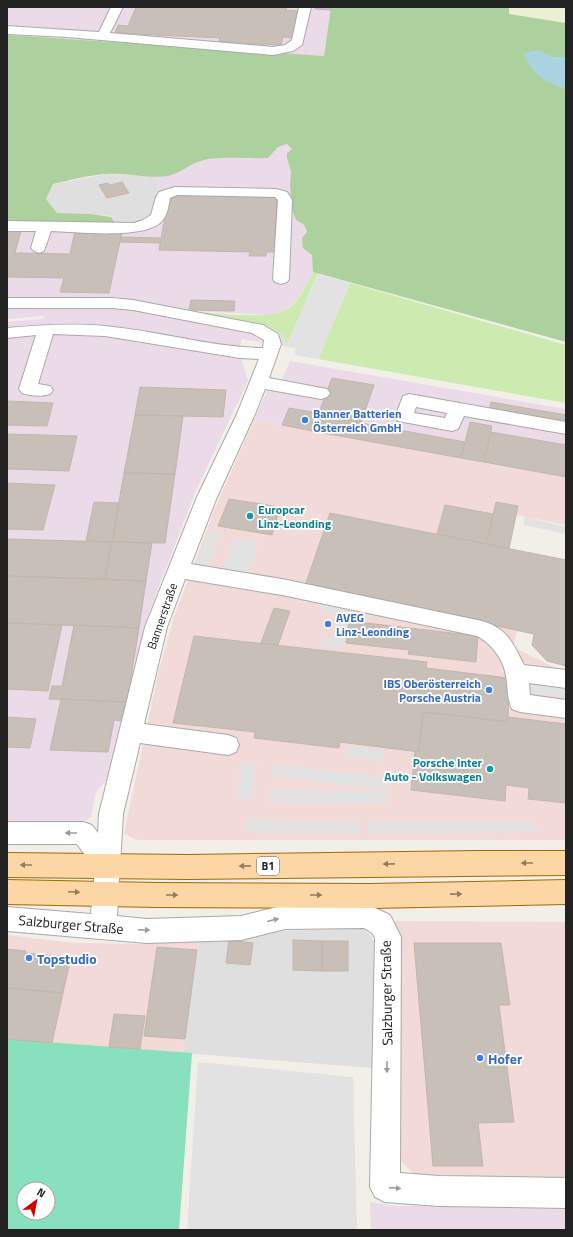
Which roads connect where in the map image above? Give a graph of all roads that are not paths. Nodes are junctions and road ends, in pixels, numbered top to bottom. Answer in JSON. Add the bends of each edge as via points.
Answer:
{"nodes":[{"id":1,"x":117,"y":7,"type":"edge"},
{"id":2,"x":306,"y":7,"type":"edge"},
{"id":3,"x":7,"y":30,"type":"edge"},
{"id":4,"x":103,"y":36,"type":"junction"},
{"id":5,"x":7,"y":226,"type":"edge"},
{"id":6,"x":44,"y":226,"type":"junction"},
{"id":7,"x":39,"y":248,"type":"dead end"},
{"id":8,"x":281,"y":279,"type":"dead end"},
{"id":9,"x":7,"y":304,"type":"edge"},
{"id":10,"x":46,"y":329,"type":"junction"},
{"id":11,"x":7,"y":333,"type":"edge"},
{"id":12,"x":270,"y":354,"type":"junction"},
{"id":13,"x":259,"y":382,"type":"junction"},
{"id":14,"x":44,"y":390,"type":"dead end"},
{"id":15,"x":321,"y":393,"type":"dead end"},
{"id":16,"x":457,"y":408,"type":"dead end"},
{"id":17,"x":566,"y":428,"type":"edge"},
{"id":18,"x":178,"y":570,"type":"junction"},
{"id":19,"x":517,"y":673,"type":"junction"},
{"id":20,"x":566,"y":679,"type":"edge"},
{"id":21,"x":566,"y":709,"type":"edge"},
{"id":22,"x":131,"y":732,"type":"junction"},
{"id":23,"x":228,"y":745,"type":"dead end"},
{"id":24,"x":7,"y":833,"type":"edge"},
{"id":25,"x":566,"y":863,"type":"edge"},
{"id":26,"x":7,"y":865,"type":"edge"},
{"id":27,"x":107,"y":866,"type":"junction"},
{"id":28,"x":7,"y":892,"type":"edge"},
{"id":29,"x":566,"y":892,"type":"edge"},
{"id":30,"x":105,"y":893,"type":"junction"},
{"id":31,"x":7,"y":919,"type":"edge"},
{"id":32,"x":103,"y":927,"type":"junction"},
{"id":33,"x":566,"y":1193,"type":"edge"}],
"edges":[{"from":1,"to":4,"type":"street"},
{"from":2,"to":4,"type":"street","via":[[298,42],[279,50]]},
{"from":3,"to":4,"type":"street"},
{"from":5,"to":6,"type":"street"},
{"from":6,"to":7,"type":"street"},
{"from":6,"to":8,"type":"street","via":[[134,228],[145,225],[159,215],[164,195],[174,191],[276,193],[282,195],[285,200]]},
{"from":9,"to":12,"type":"street","via":[[112,303],[138,300],[257,329],[272,338]]},
{"from":10,"to":11,"type":"street"},
{"from":10,"to":12,"type":"street","via":[[105,331],[240,353]]},
{"from":10,"to":14,"type":"street","via":[[28,390]]},
{"from":12,"to":13,"type":"street","name":"Bannerstraße"},
{"from":13,"to":15,"type":"street"},
{"from":13,"to":18,"type":"street","name":"Bannerstraße","via":[[207,497]]},
{"from":16,"to":17,"type":"street"},
{"from":18,"to":19,"type":"street","via":[[282,586],[482,629],[494,635],[503,645]]},
{"from":18,"to":22,"type":"street","name":"Bannerstraße","via":[[156,627]]},
{"from":19,"to":20,"type":"street"},
{"from":19,"to":21,"type":"street","via":[[520,703]]},
{"from":22,"to":23,"type":"street"},
{"from":22,"to":27,"type":"street","name":"Bannerstraße","via":[[111,814]]},
{"from":27,"to":24,"type":"street","one_way":true,"via":[[83,833]]},
{"from":25,"to":27,"type":"main road","number":"B1","one_way":true},
{"from":27,"to":26,"type":"main road","number":"B1","one_way":true},
{"from":27,"to":30,"type":"street","name":"Bannerstraße"},
{"from":28,"to":30,"type":"main road","one_way":true},
{"from":30,"to":29,"type":"main road","one_way":true,"via":[[370,896]]},
{"from":30,"to":32,"type":"street","name":"Bannerstraße"},
{"from":31,"to":32,"type":"street","name":"Salzburger Straße"},
{"from":32,"to":33,"type":"street","name":"Salzburger Straße","one_way":true,"via":[[147,931],[234,928],[285,917],[367,916],[381,924],[388,937],[385,1187],[439,1192]]}]}
